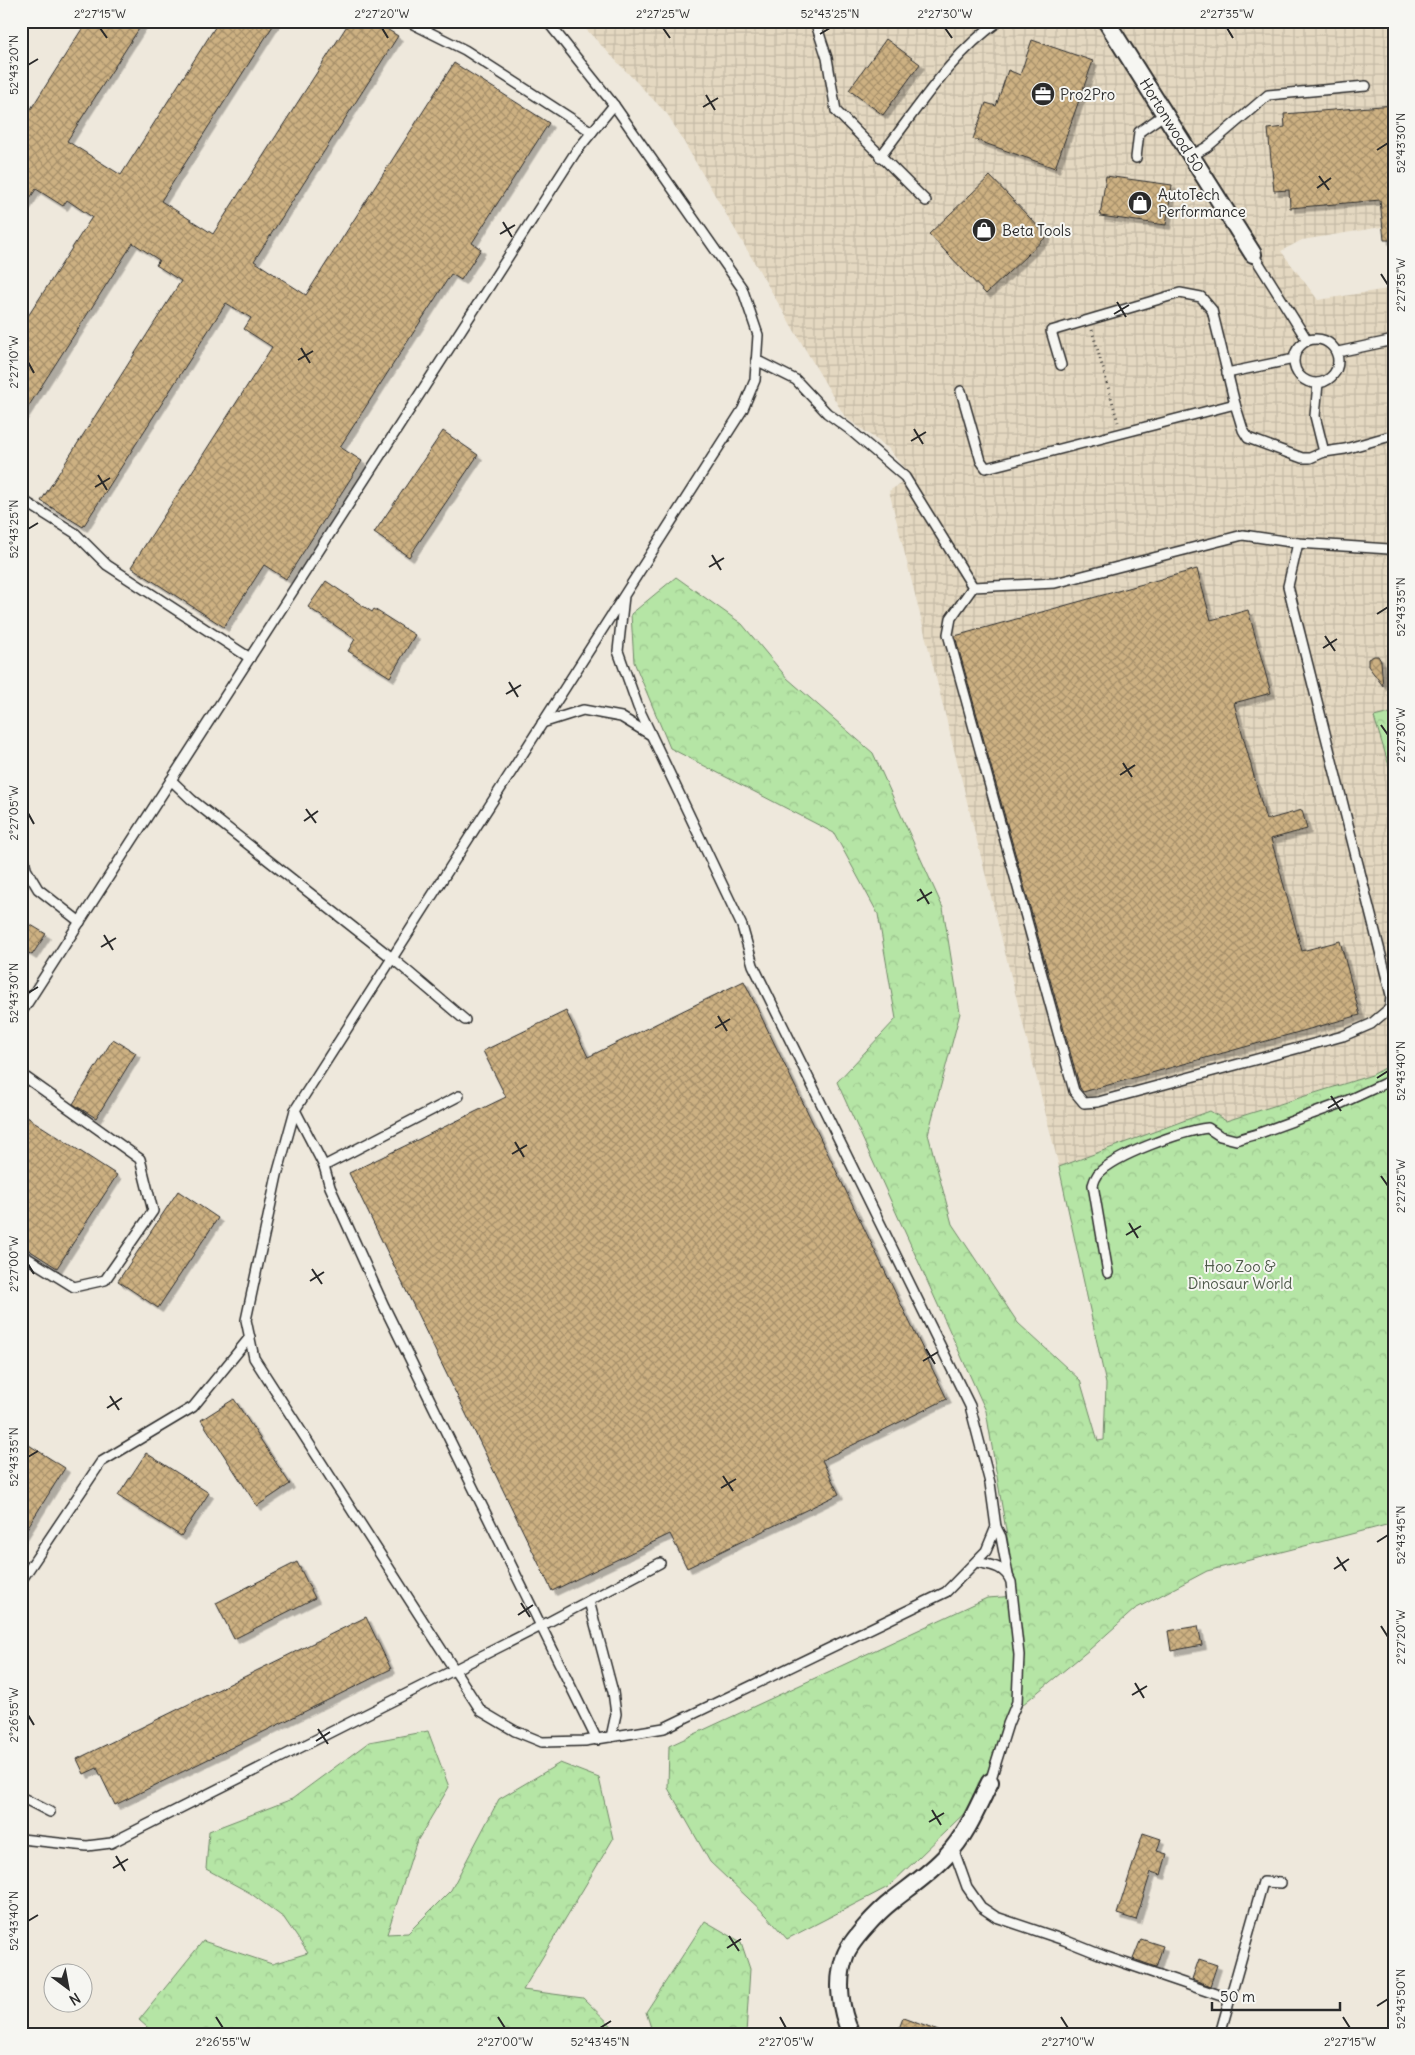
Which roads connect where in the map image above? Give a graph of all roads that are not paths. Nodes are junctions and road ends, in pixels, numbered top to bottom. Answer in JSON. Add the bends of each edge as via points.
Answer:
{"nodes":[{"id":1,"x":407,"y":21,"type":"edge"},
{"id":2,"x":547,"y":21,"type":"edge"},
{"id":3,"x":815,"y":21,"type":"edge"},
{"id":4,"x":998,"y":21,"type":"edge"},
{"id":5,"x":1106,"y":21,"type":"edge"},
{"id":6,"x":1366,"y":86,"type":"dead end"},
{"id":7,"x":614,"y":104,"type":"junction"},
{"id":8,"x":1165,"y":114,"type":"junction"},
{"id":9,"x":592,"y":132,"type":"junction"},
{"id":10,"x":1191,"y":156,"type":"junction"},
{"id":11,"x":880,"y":157,"type":"junction"},
{"id":12,"x":1136,"y":158,"type":"dead end"},
{"id":13,"x":926,"y":201,"type":"dead end"},
{"id":14,"x":1253,"y":254,"type":"joint"},
{"id":15,"x":1307,"y":340,"type":"junction"},
{"id":16,"x":1394,"y":340,"type":"edge"},
{"id":17,"x":1338,"y":352,"type":"junction"},
{"id":18,"x":1294,"y":359,"type":"junction"},
{"id":19,"x":756,"y":360,"type":"junction"},
{"id":20,"x":1061,"y":365,"type":"dead end"},
{"id":21,"x":1227,"y":373,"type":"junction"},
{"id":22,"x":1318,"y":383,"type":"junction"},
{"id":23,"x":961,"y":391,"type":"dead end"},
{"id":24,"x":1235,"y":404,"type":"junction"},
{"id":25,"x":1394,"y":435,"type":"edge"},
{"id":26,"x":1324,"y":452,"type":"junction"},
{"id":27,"x":21,"y":499,"type":"edge"},
{"id":28,"x":1298,"y":543,"type":"junction"},
{"id":29,"x":1394,"y":553,"type":"edge"},
{"id":30,"x":973,"y":587,"type":"junction"},
{"id":31,"x":624,"y":596,"type":"junction"},
{"id":32,"x":250,"y":658,"type":"junction"},
{"id":33,"x":542,"y":724,"type":"junction"},
{"id":34,"x":651,"y":735,"type":"junction"},
{"id":35,"x":171,"y":780,"type":"junction"},
{"id":36,"x":21,"y":839,"type":"edge"},
{"id":37,"x":80,"y":922,"type":"junction"},
{"id":38,"x":392,"y":958,"type":"junction"},
{"id":39,"x":21,"y":1013,"type":"edge"},
{"id":40,"x":465,"y":1020,"type":"dead end"},
{"id":41,"x":21,"y":1074,"type":"edge"},
{"id":42,"x":1394,"y":1080,"type":"edge"},
{"id":43,"x":459,"y":1096,"type":"dead end"},
{"id":44,"x":295,"y":1110,"type":"junction"},
{"id":45,"x":324,"y":1166,"type":"junction"},
{"id":46,"x":21,"y":1254,"type":"edge"},
{"id":47,"x":1108,"y":1273,"type":"dead end"},
{"id":48,"x":250,"y":1337,"type":"junction"},
{"id":49,"x":996,"y":1527,"type":"junction"},
{"id":50,"x":976,"y":1562,"type":"junction"},
{"id":51,"x":660,"y":1564,"type":"dead end"},
{"id":52,"x":1008,"y":1575,"type":"junction"},
{"id":53,"x":21,"y":1580,"type":"edge"},
{"id":54,"x":589,"y":1600,"type":"junction"},
{"id":55,"x":541,"y":1626,"type":"junction"},
{"id":56,"x":454,"y":1669,"type":"junction"},
{"id":57,"x":611,"y":1737,"type":"junction"},
{"id":58,"x":597,"y":1740,"type":"junction"},
{"id":59,"x":990,"y":1782,"type":"joint"},
{"id":60,"x":21,"y":1797,"type":"edge"},
{"id":61,"x":50,"y":1812,"type":"dead end"},
{"id":62,"x":21,"y":1839,"type":"edge"},
{"id":63,"x":953,"y":1848,"type":"junction"},
{"id":64,"x":1281,"y":1883,"type":"dead end"},
{"id":65,"x":1230,"y":1998,"type":"junction"},
{"id":66,"x":851,"y":2034,"type":"edge"},
{"id":67,"x":1220,"y":2034,"type":"edge"}],
"edges":[{"from":1,"to":9,"type":"lane","via":[[465,50]]},
{"from":2,"to":7,"type":"lane"},
{"from":3,"to":11,"type":"lane","via":[[827,58],[836,111]]},
{"from":4,"to":11,"type":"lane","via":[[946,69]]},
{"from":5,"to":8,"type":"street","name":"Hortonwood 50"},
{"from":6,"to":10,"type":"lane","via":[[1268,95]]},
{"from":7,"to":9,"type":"lane"},
{"from":7,"to":19,"type":"lane","via":[[742,288],[758,335]]},
{"from":8,"to":10,"type":"street","name":"Hortonwood 50"},
{"from":8,"to":12,"type":"lane","via":[[1139,132]]},
{"from":9,"to":32,"type":"lane","via":[[575,153]]},
{"from":10,"to":14,"type":"street","name":"Hortonwood 50"},
{"from":11,"to":13,"type":"lane"},
{"from":14,"to":15,"type":"lane"},
{"from":15,"to":17,"type":"lane","via":[[1322,338]]},
{"from":15,"to":18,"type":"lane","via":[[1298,348]]},
{"from":16,"to":17,"type":"lane"},
{"from":17,"to":22,"type":"lane","via":[[1335,373]]},
{"from":18,"to":21,"type":"lane"},
{"from":18,"to":22,"type":"lane","via":[[1298,374],[1303,379]]},
{"from":19,"to":30,"type":"lane","via":[[796,380],[827,413],[905,477]]},
{"from":19,"to":31,"type":"lane","via":[[755,380],[743,409]]},
{"from":20,"to":21,"type":"lane","via":[[1050,331],[1180,293],[1200,297],[1212,310]]},
{"from":21,"to":24,"type":"lane"},
{"from":22,"to":26,"type":"lane","via":[[1314,416]]},
{"from":23,"to":24,"type":"lane","via":[[981,461],[986,468]]},
{"from":24,"to":26,"type":"lane","via":[[1242,430],[1248,438],[1302,458]]},
{"from":25,"to":26,"type":"lane"},
{"from":27,"to":32,"type":"lane","via":[[75,533],[107,565]]},
{"from":28,"to":29,"type":"lane","via":[[1389,549]]},
{"from":28,"to":30,"type":"lane","via":[[1243,535],[1055,583]]},
{"from":28,"to":30,"type":"lane","via":[[1288,586],[1391,995],[1390,1008],[1371,1024],[1343,1036],[1098,1102],[1084,1103],[1074,1090],[948,634],[951,618]]},
{"from":31,"to":33,"type":"lane"},
{"from":31,"to":34,"type":"lane","via":[[618,651]]},
{"from":32,"to":35,"type":"lane"},
{"from":33,"to":34,"type":"lane","via":[[583,710],[621,716]]},
{"from":33,"to":38,"type":"lane"},
{"from":34,"to":49,"type":"lane","via":[[742,926],[753,965],[970,1406],[990,1483]]},
{"from":35,"to":37,"type":"lane"},
{"from":35,"to":38,"type":"lane"},
{"from":36,"to":37,"type":"lane","via":[[26,869],[38,889]]},
{"from":37,"to":39,"type":"lane"},
{"from":38,"to":40,"type":"lane"},
{"from":38,"to":44,"type":"lane"},
{"from":41,"to":46,"type":"lane","via":[[140,1159],[153,1211],[105,1280],[74,1287]]},
{"from":42,"to":47,"type":"lane","via":[[1257,1134],[1236,1140],[1220,1136],[1208,1128],[1193,1130],[1115,1161],[1098,1175],[1093,1185]]},
{"from":43,"to":45,"type":"lane"},
{"from":44,"to":45,"type":"lane"},
{"from":44,"to":48,"type":"lane","via":[[255,1273],[246,1320]]},
{"from":45,"to":55,"type":"lane","via":[[330,1187],[380,1298]]},
{"from":48,"to":53,"type":"lane","via":[[193,1407],[101,1462]]},
{"from":48,"to":56,"type":"lane","via":[[254,1358]]},
{"from":49,"to":50,"type":"lane","via":[[986,1551]]},
{"from":49,"to":52,"type":"lane"},
{"from":50,"to":52,"type":"lane","via":[[999,1567]]},
{"from":50,"to":57,"type":"lane","via":[[946,1592],[673,1724]]},
{"from":51,"to":54,"type":"lane"},
{"from":52,"to":59,"type":"lane","via":[[1019,1656],[1017,1702]]},
{"from":54,"to":55,"type":"lane"},
{"from":54,"to":57,"type":"lane","via":[[613,1692],[616,1714]]},
{"from":55,"to":56,"type":"lane"},
{"from":55,"to":58,"type":"lane"},
{"from":56,"to":58,"type":"lane","via":[[481,1710],[515,1731],[542,1742]]},
{"from":56,"to":62,"type":"lane","via":[[111,1843],[87,1846]]},
{"from":57,"to":58,"type":"lane"},
{"from":59,"to":63,"type":"street"},
{"from":60,"to":61,"type":"lane"},
{"from":63,"to":65,"type":"lane","via":[[967,1887],[981,1907],[996,1917]]},
{"from":63,"to":66,"type":"street","via":[[890,1902],[845,1954],[840,1992],[844,2019]]},
{"from":64,"to":65,"type":"lane","via":[[1263,1882]]},
{"from":65,"to":67,"type":"lane"}]}
